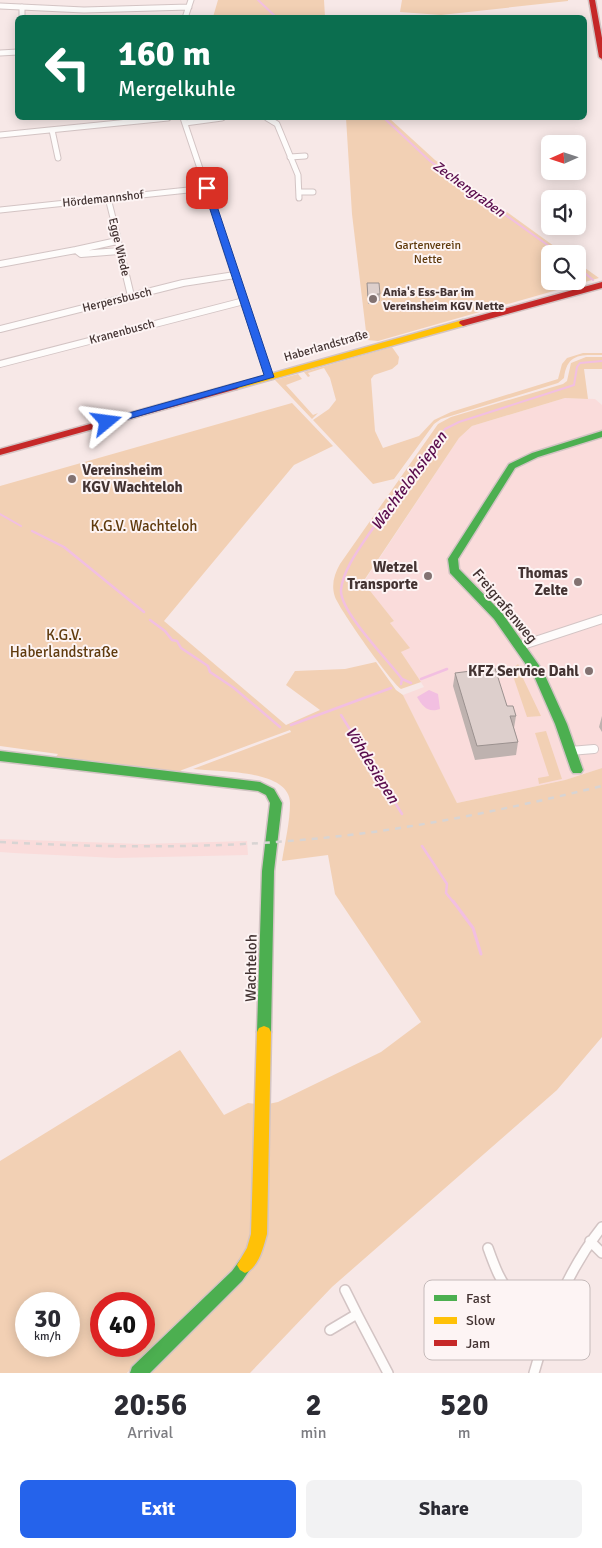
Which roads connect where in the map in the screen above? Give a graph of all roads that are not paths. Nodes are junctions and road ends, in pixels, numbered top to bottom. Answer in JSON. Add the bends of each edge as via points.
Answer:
{"nodes":[{"id":1,"x":191,"y":0,"type":"edge"},
{"id":2,"x":592,"y":0,"type":"edge"},
{"id":3,"x":0,"y":6,"type":"edge"},
{"id":4,"x":22,"y":7,"type":"junction"},
{"id":5,"x":189,"y":7,"type":"junction"},
{"id":6,"x":147,"y":10,"type":"junction"},
{"id":7,"x":22,"y":15,"type":"edge"},
{"id":8,"x":146,"y":15,"type":"edge"},
{"id":9,"x":186,"y":15,"type":"edge"},
{"id":10,"x":15,"y":52,"type":"edge"},
{"id":11,"x":0,"y":53,"type":"edge"},
{"id":12,"x":602,"y":57,"type":"edge"},
{"id":13,"x":90,"y":120,"type":"edge"},
{"id":14,"x":146,"y":120,"type":"edge"},
{"id":15,"x":184,"y":120,"type":"edge"},
{"id":16,"x":271,"y":120,"type":"edge"},
{"id":17,"x":91,"y":125,"type":"junction"},
{"id":18,"x":52,"y":130,"type":"junction"},
{"id":19,"x":0,"y":135,"type":"edge"},
{"id":20,"x":304,"y":156,"type":"dead end"},
{"id":21,"x":290,"y":157,"type":"junction"},
{"id":22,"x":58,"y":158,"type":"dead end"},
{"id":23,"x":207,"y":188,"type":"junction"},
{"id":24,"x":313,"y":192,"type":"dead end"},
{"id":25,"x":108,"y":198,"type":"junction"},
{"id":26,"x":0,"y":210,"type":"edge"},
{"id":27,"x":117,"y":241,"type":"junction"},
{"id":28,"x":76,"y":250,"type":"junction"},
{"id":29,"x":119,"y":251,"type":"junction"},
{"id":30,"x":0,"y":264,"type":"edge"},
{"id":31,"x":235,"y":275,"type":"junction"},
{"id":32,"x":602,"y":285,"type":"edge"},
{"id":33,"x":131,"y":296,"type":"junction"},
{"id":34,"x":244,"y":301,"type":"junction"},
{"id":35,"x":0,"y":330,"type":"edge"},
{"id":36,"x":0,"y":364,"type":"edge"},
{"id":37,"x":269,"y":377,"type":"junction"},
{"id":38,"x":602,"y":434,"type":"edge"},
{"id":39,"x":0,"y":452,"type":"edge"},
{"id":40,"x":602,"y":619,"type":"edge"},
{"id":41,"x":520,"y":646,"type":"junction"},
{"id":42,"x":594,"y":749,"type":"dead end"},
{"id":43,"x":570,"y":752,"type":"junction"},
{"id":44,"x":0,"y":756,"type":"edge"},
{"id":45,"x":576,"y":770,"type":"dead end"},
{"id":46,"x":602,"y":1227,"type":"edge"},
{"id":47,"x":590,"y":1241,"type":"junction"},
{"id":48,"x":488,"y":1248,"type":"dead end"},
{"id":49,"x":602,"y":1253,"type":"edge"},
{"id":50,"x":500,"y":1280,"type":"edge"},
{"id":51,"x":566,"y":1280,"type":"edge"},
{"id":52,"x":345,"y":1290,"type":"dead end"},
{"id":53,"x":357,"y":1314,"type":"junction"},
{"id":54,"x":330,"y":1330,"type":"dead end"},
{"id":55,"x":538,"y":1360,"type":"edge"},
{"id":56,"x":138,"y":1373,"type":"edge"},
{"id":57,"x":388,"y":1373,"type":"edge"},
{"id":58,"x":534,"y":1373,"type":"edge"}],
"edges":[{"from":1,"to":5,"type":"street"},
{"from":2,"to":12,"type":"street"},
{"from":3,"to":4,"type":"street"},
{"from":4,"to":6,"type":"street"},
{"from":4,"to":7,"type":"street"},
{"from":5,"to":6,"type":"street"},
{"from":5,"to":9,"type":"street"},
{"from":6,"to":8,"type":"street"},
{"from":10,"to":11,"type":"street"},
{"from":13,"to":17,"type":"street"},
{"from":14,"to":17,"type":"street"},
{"from":15,"to":23,"type":"street"},
{"from":16,"to":21,"type":"street","via":[[277,124]]},
{"from":17,"to":18,"type":"street"},
{"from":18,"to":19,"type":"street"},
{"from":18,"to":22,"type":"street"},
{"from":20,"to":21,"type":"street"},
{"from":21,"to":24,"type":"street","via":[[298,175],[299,195]]},
{"from":23,"to":25,"type":"street","name":"Hördemannshof"},
{"from":23,"to":31,"type":"street"},
{"from":25,"to":26,"type":"street","name":"Hördemannshof"},
{"from":25,"to":27,"type":"street","name":"Egge Wiede"},
{"from":27,"to":28,"type":"street"},
{"from":27,"to":29,"type":"street","name":"Egge Wiede"},
{"from":28,"to":29,"type":"street","via":[[81,254]]},
{"from":28,"to":30,"type":"street"},
{"from":29,"to":33,"type":"street","name":"Egge Wiede"},
{"from":31,"to":33,"type":"street","name":"Herpersbusch","via":[[196,280]]},
{"from":31,"to":34,"type":"street"},
{"from":32,"to":37,"type":"street","name":"Haberlandstraße"},
{"from":33,"to":35,"type":"street","name":"Herpersbusch"},
{"from":34,"to":36,"type":"street","name":"Kranenbusch"},
{"from":34,"to":37,"type":"street"},
{"from":37,"to":39,"type":"street","name":"Haberlandstraße"},
{"from":38,"to":41,"type":"street","name":"Freigrafenweg","via":[[535,455],[512,466],[453,559],[454,570],[498,616]]},
{"from":40,"to":41,"type":"street"},
{"from":41,"to":43,"type":"street","name":"Freigrafenweg","via":[[550,698]]},
{"from":42,"to":43,"type":"street"},
{"from":43,"to":45,"type":"street","name":"Freigrafenweg"},
{"from":44,"to":56,"type":"street","name":"Wachteloh","via":[[260,787],[274,795],[276,803],[268,871],[259,1234],[249,1261],[238,1276]]},
{"from":46,"to":47,"type":"street"},
{"from":47,"to":49,"type":"street"},
{"from":47,"to":51,"type":"street"},
{"from":48,"to":50,"type":"street"},
{"from":52,"to":53,"type":"street"},
{"from":53,"to":54,"type":"street"},
{"from":53,"to":57,"type":"street"},
{"from":55,"to":58,"type":"street"}]}
